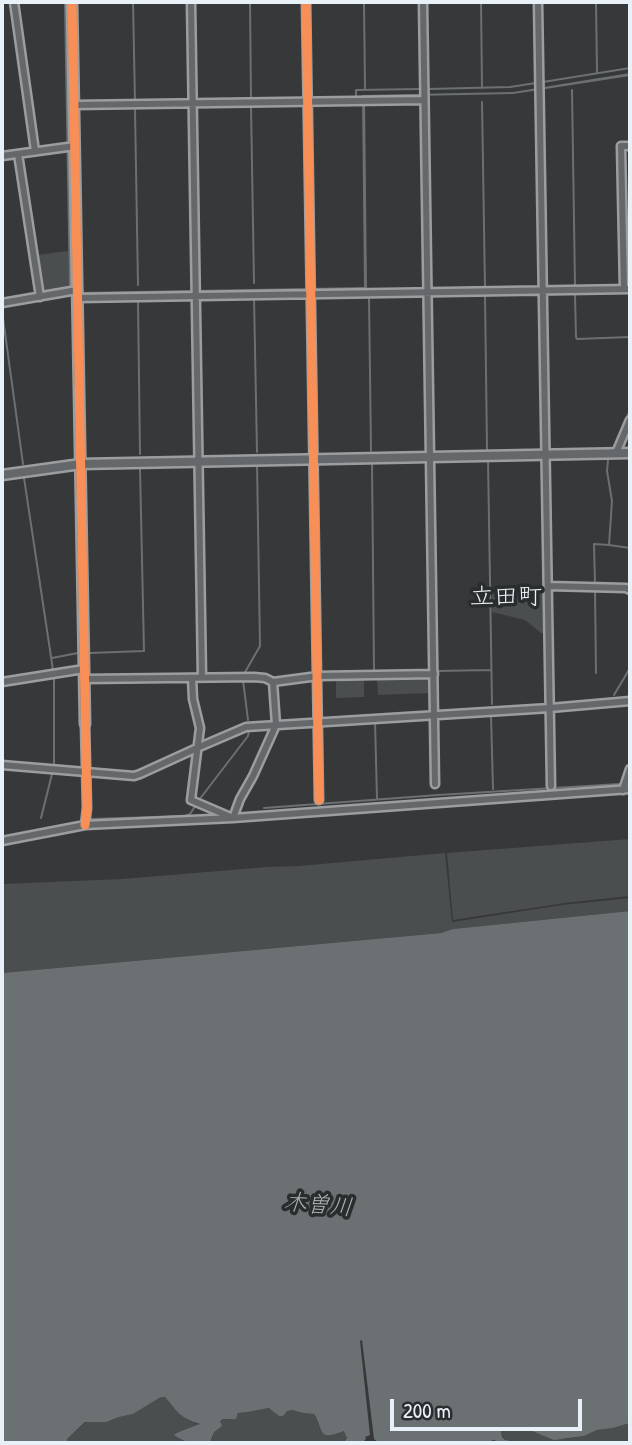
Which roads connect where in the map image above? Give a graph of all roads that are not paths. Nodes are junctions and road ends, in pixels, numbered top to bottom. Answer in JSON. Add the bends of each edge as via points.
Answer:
{"nodes":[{"id":1,"x":14,"y":2,"type":"edge"},
{"id":2,"x":72,"y":2,"type":"edge"},
{"id":3,"x":191,"y":2,"type":"edge"},
{"id":4,"x":306,"y":2,"type":"edge"},
{"id":5,"x":423,"y":2,"type":"edge"},
{"id":6,"x":538,"y":2,"type":"edge"},
{"id":7,"x":424,"y":97,"type":"junction"},
{"id":8,"x":308,"y":102,"type":"junction"},
{"id":9,"x":192,"y":104,"type":"junction"},
{"id":10,"x":75,"y":105,"type":"junction"},
{"id":11,"x":630,"y":146,"type":"edge"},
{"id":12,"x":70,"y":147,"type":"junction"},
{"id":13,"x":35,"y":150,"type":"junction"},
{"id":14,"x":18,"y":154,"type":"junction"},
{"id":15,"x":2,"y":156,"type":"edge"},
{"id":16,"x":627,"y":289,"type":"edge"},
{"id":17,"x":311,"y":291,"type":"junction"},
{"id":18,"x":542,"y":291,"type":"junction"},
{"id":19,"x":428,"y":292,"type":"junction"},
{"id":20,"x":196,"y":293,"type":"junction"},
{"id":21,"x":78,"y":294,"type":"junction"},
{"id":22,"x":40,"y":297,"type":"junction"},
{"id":23,"x":2,"y":303,"type":"edge"},
{"id":24,"x":630,"y":420,"type":"edge"},
{"id":25,"x":616,"y":453,"type":"junction"},
{"id":26,"x":630,"y":453,"type":"edge"},
{"id":27,"x":546,"y":454,"type":"junction"},
{"id":28,"x":430,"y":457,"type":"junction"},
{"id":29,"x":313,"y":458,"type":"junction"},
{"id":30,"x":198,"y":461,"type":"junction"},
{"id":31,"x":81,"y":464,"type":"junction"},
{"id":32,"x":2,"y":475,"type":"edge"},
{"id":33,"x":548,"y":586,"type":"junction"},
{"id":34,"x":630,"y":590,"type":"edge"},
{"id":35,"x":84,"y":669,"type":"junction"},
{"id":36,"x":434,"y":674,"type":"junction"},
{"id":37,"x":318,"y":676,"type":"junction"},
{"id":38,"x":202,"y":677,"type":"junction"},
{"id":39,"x":192,"y":678,"type":"junction"},
{"id":40,"x":84,"y":679,"type":"junction"},
{"id":41,"x":2,"y":682,"type":"edge"},
{"id":42,"x":273,"y":682,"type":"junction"},
{"id":43,"x":630,"y":701,"type":"edge"},
{"id":44,"x":550,"y":708,"type":"junction"},
{"id":45,"x":434,"y":715,"type":"junction"},
{"id":46,"x":318,"y":722,"type":"junction"},
{"id":47,"x":85,"y":724,"type":"joint"},
{"id":48,"x":276,"y":725,"type":"junction"},
{"id":49,"x":197,"y":748,"type":"junction"},
{"id":50,"x":2,"y":765,"type":"edge"},
{"id":51,"x":630,"y":769,"type":"edge"},
{"id":52,"x":86,"y":773,"type":"junction"},
{"id":53,"x":435,"y":784,"type":"dead end"},
{"id":54,"x":551,"y":786,"type":"dead end"},
{"id":55,"x":627,"y":789,"type":"edge"},
{"id":56,"x":319,"y":800,"type":"dead end"},
{"id":57,"x":233,"y":818,"type":"junction"},
{"id":58,"x":85,"y":825,"type":"junction"},
{"id":59,"x":2,"y":841,"type":"edge"}],
"edges":[{"from":1,"to":13,"type":"street"},
{"from":2,"to":10,"type":"street"},
{"from":3,"to":9,"type":"street"},
{"from":4,"to":8,"type":"street"},
{"from":5,"to":7,"type":"street"},
{"from":6,"to":18,"type":"street"},
{"from":7,"to":8,"type":"street"},
{"from":7,"to":19,"type":"street"},
{"from":8,"to":9,"type":"street"},
{"from":8,"to":17,"type":"street"},
{"from":9,"to":10,"type":"street"},
{"from":9,"to":20,"type":"street"},
{"from":10,"to":12,"type":"street"},
{"from":11,"to":16,"type":"street","via":[[621,146]]},
{"from":12,"to":13,"type":"street"},
{"from":12,"to":21,"type":"street"},
{"from":13,"to":14,"type":"street"},
{"from":14,"to":15,"type":"street"},
{"from":14,"to":22,"type":"street"},
{"from":16,"to":18,"type":"street"},
{"from":17,"to":19,"type":"street"},
{"from":17,"to":20,"type":"street"},
{"from":17,"to":29,"type":"street"},
{"from":18,"to":19,"type":"street"},
{"from":18,"to":27,"type":"street"},
{"from":19,"to":28,"type":"street"},
{"from":20,"to":21,"type":"street"},
{"from":20,"to":30,"type":"street"},
{"from":21,"to":22,"type":"street"},
{"from":21,"to":31,"type":"street"},
{"from":22,"to":23,"type":"street"},
{"from":24,"to":25,"type":"street"},
{"from":25,"to":26,"type":"street"},
{"from":25,"to":27,"type":"street"},
{"from":27,"to":28,"type":"street"},
{"from":27,"to":33,"type":"street"},
{"from":28,"to":29,"type":"street"},
{"from":28,"to":36,"type":"street"},
{"from":29,"to":30,"type":"street"},
{"from":29,"to":37,"type":"street"},
{"from":30,"to":31,"type":"street"},
{"from":30,"to":38,"type":"street"},
{"from":31,"to":32,"type":"street"},
{"from":31,"to":35,"type":"street"},
{"from":33,"to":34,"type":"street"},
{"from":33,"to":44,"type":"street"},
{"from":35,"to":40,"type":"street"},
{"from":35,"to":41,"type":"street"},
{"from":36,"to":37,"type":"street"},
{"from":36,"to":45,"type":"street"},
{"from":37,"to":42,"type":"street"},
{"from":37,"to":46,"type":"street"},
{"from":38,"to":39,"type":"street"},
{"from":38,"to":42,"type":"street","via":[[254,677]]},
{"from":39,"to":40,"type":"street"},
{"from":39,"to":49,"type":"street","via":[[200,728]]},
{"from":40,"to":47,"type":"street"},
{"from":42,"to":48,"type":"street"},
{"from":43,"to":44,"type":"street"},
{"from":44,"to":45,"type":"street"},
{"from":44,"to":54,"type":"street"},
{"from":45,"to":46,"type":"street"},
{"from":45,"to":53,"type":"street"},
{"from":46,"to":48,"type":"street"},
{"from":46,"to":56,"type":"street"},
{"from":47,"to":52,"type":"street"},
{"from":48,"to":49,"type":"street","via":[[246,727]]},
{"from":48,"to":57,"type":"street"},
{"from":49,"to":52,"type":"street","via":[[141,774]]},
{"from":49,"to":57,"type":"street","via":[[191,800]]},
{"from":50,"to":52,"type":"street"},
{"from":51,"to":55,"type":"street"},
{"from":52,"to":58,"type":"street"},
{"from":55,"to":57,"type":"street"},
{"from":57,"to":58,"type":"street"},
{"from":58,"to":59,"type":"street"}]}
